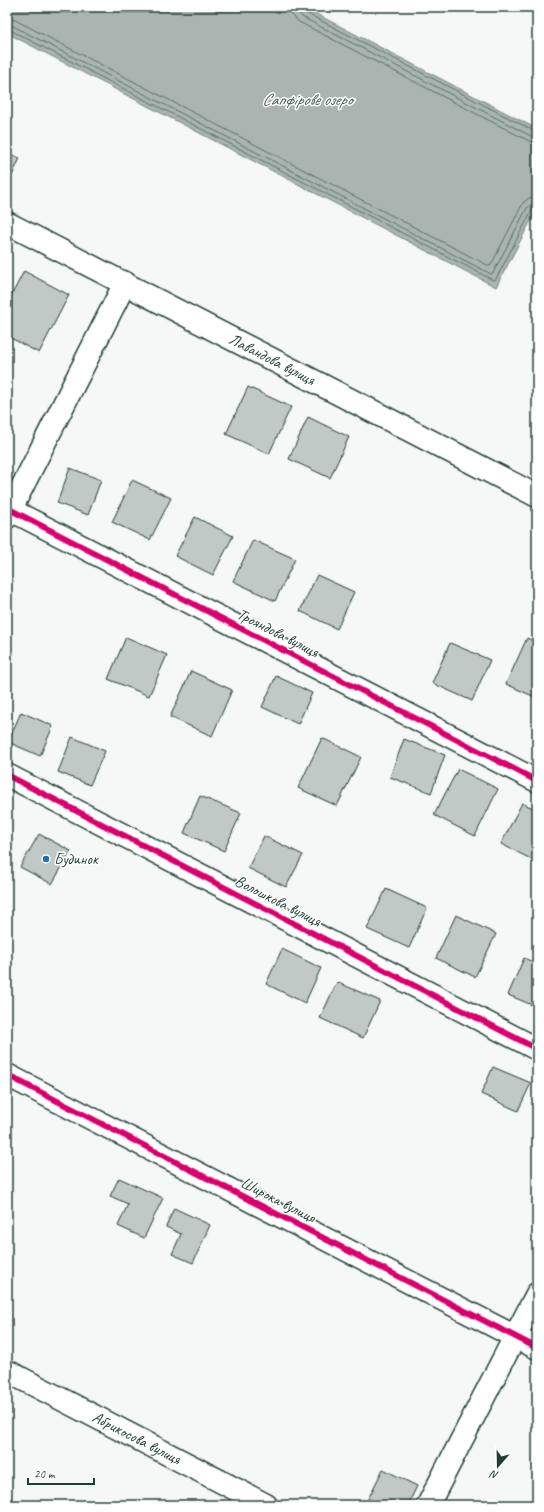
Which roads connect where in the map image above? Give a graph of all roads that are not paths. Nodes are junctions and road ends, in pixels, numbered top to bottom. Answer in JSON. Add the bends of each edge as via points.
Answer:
{"nodes":[{"id":1,"x":7,"y":223,"type":"edge"},
{"id":2,"x":125,"y":283,"type":"junction"},
{"id":3,"x":537,"y":496,"type":"edge"},
{"id":4,"x":8,"y":511,"type":"edge"},
{"id":5,"x":7,"y":775,"type":"edge"},
{"id":6,"x":537,"y":781,"type":"edge"},
{"id":7,"x":537,"y":1050,"type":"edge"},
{"id":8,"x":7,"y":1075,"type":"edge"},
{"id":9,"x":537,"y":1294,"type":"edge"},
{"id":10,"x":514,"y":1337,"type":"junction"},
{"id":11,"x":537,"y":1348,"type":"edge"},
{"id":12,"x":7,"y":1371,"type":"edge"},
{"id":13,"x":266,"y":1505,"type":"edge"},
{"id":14,"x":428,"y":1505,"type":"edge"}],
"edges":[{"from":1,"to":2,"type":"street","name":"Лавандова вулиця"},
{"from":2,"to":3,"type":"street","name":"Лавандова вулиця"},
{"from":2,"to":4,"type":"street"},
{"from":4,"to":6,"type":"street","name":"Трояндова вулиця"},
{"from":5,"to":7,"type":"street","name":"Волошкова вулиця"},
{"from":8,"to":10,"type":"street","name":"Широка вулиця"},
{"from":9,"to":10,"type":"street"},
{"from":10,"to":11,"type":"street","name":"Широка вулиця"},
{"from":10,"to":14,"type":"street"},
{"from":12,"to":13,"type":"street","name":"Абрикосова вулиця"}]}
